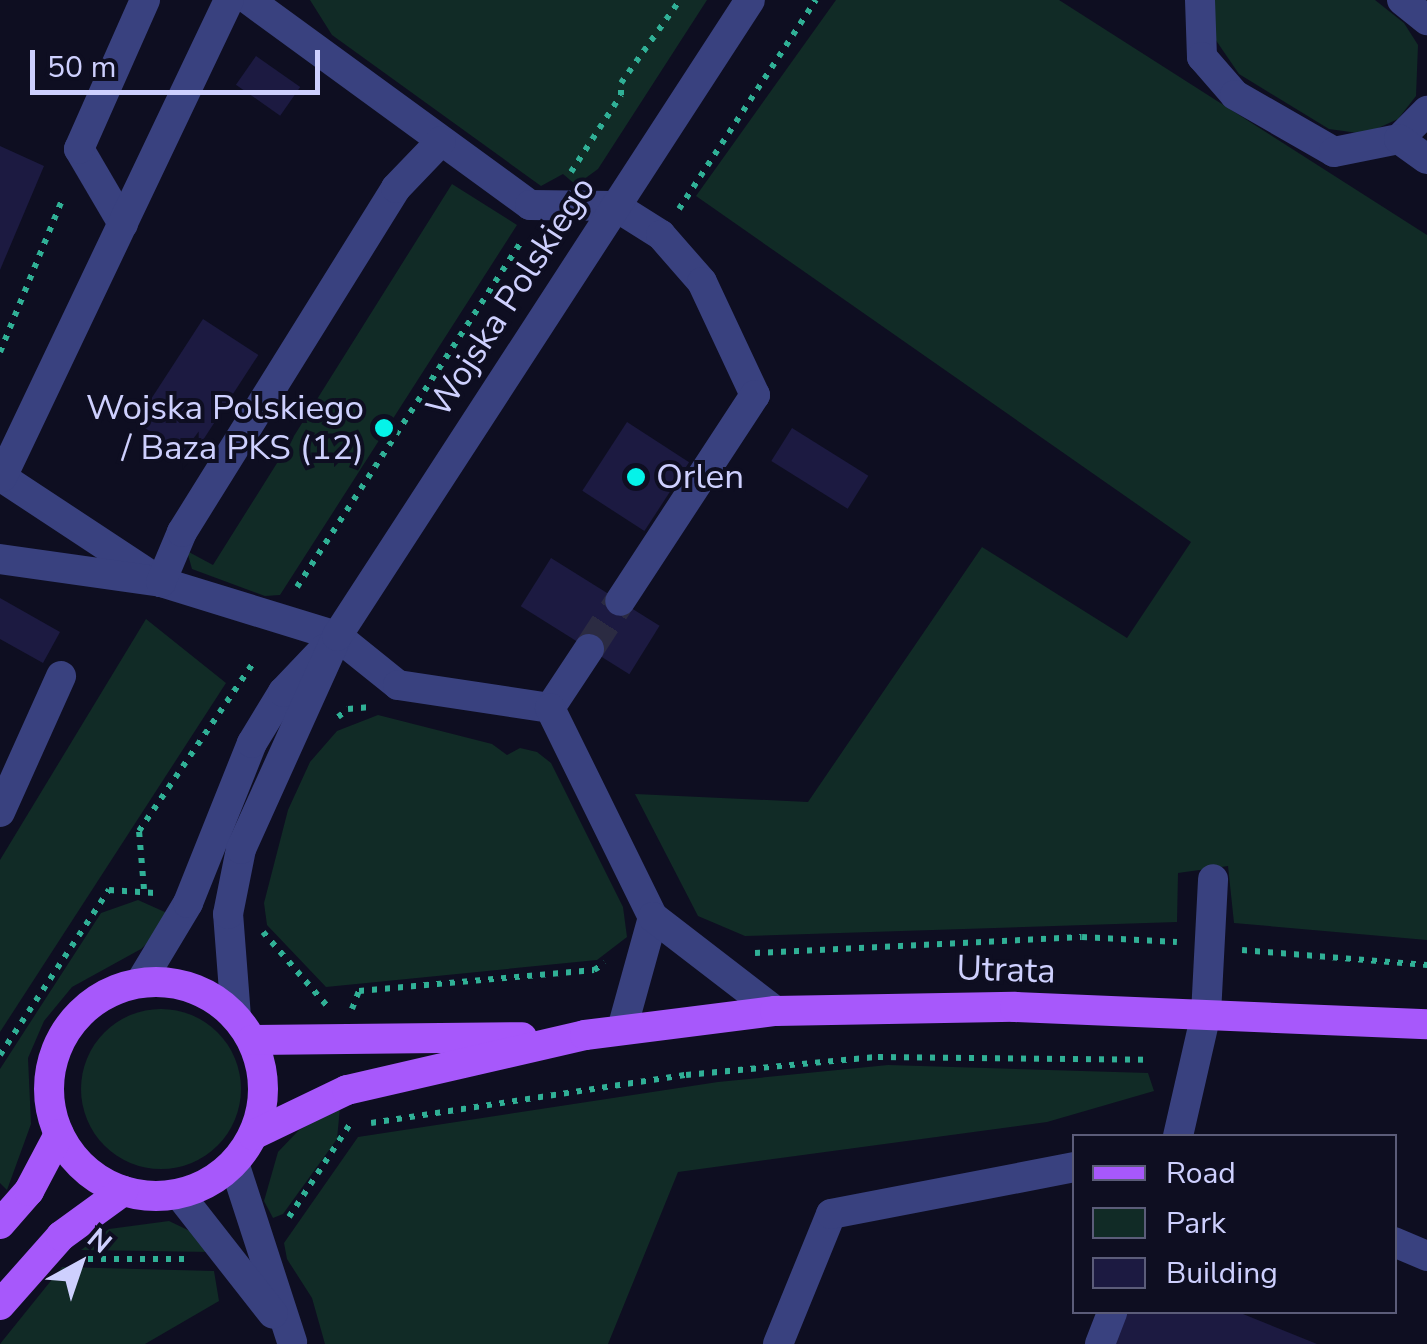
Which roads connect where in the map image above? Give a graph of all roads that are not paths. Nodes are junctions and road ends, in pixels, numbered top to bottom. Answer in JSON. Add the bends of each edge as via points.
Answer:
{"nodes":[{"id":1,"x":146,"y":0,"type":"edge"},
{"id":2,"x":229,"y":0,"type":"edge"},
{"id":3,"x":250,"y":0,"type":"edge"},
{"id":4,"x":750,"y":0,"type":"edge"},
{"id":5,"x":1200,"y":0,"type":"edge"},
{"id":6,"x":1402,"y":0,"type":"edge"},
{"id":7,"x":1427,"y":20,"type":"edge"},
{"id":8,"x":1427,"y":112,"type":"edge"},
{"id":9,"x":1399,"y":138,"type":"junction"},
{"id":10,"x":441,"y":140,"type":"junction"},
{"id":11,"x":1427,"y":159,"type":"edge"},
{"id":12,"x":614,"y":206,"type":"junction"},
{"id":13,"x":123,"y":224,"type":"junction"},
{"id":14,"x":1,"y":477,"type":"edge"},
{"id":15,"x":0,"y":559,"type":"edge"},
{"id":16,"x":160,"y":582,"type":"junction"},
{"id":17,"x":620,"y":601,"type":"tunnel mouth"},
{"id":18,"x":337,"y":636,"type":"junction"},
{"id":19,"x":588,"y":649,"type":"tunnel mouth"},
{"id":20,"x":61,"y":676,"type":"dead end"},
{"id":21,"x":550,"y":708,"type":"junction"},
{"id":22,"x":0,"y":812,"type":"edge"},
{"id":23,"x":1212,"y":879,"type":"dead end"},
{"id":24,"x":649,"y":929,"type":"junction"},
{"id":25,"x":140,"y":983,"type":"junction"},
{"id":26,"x":775,"y":1012,"type":"junction"},
{"id":27,"x":1206,"y":1014,"type":"junction"},
{"id":28,"x":1427,"y":1024,"type":"edge"},
{"id":29,"x":244,"y":1029,"type":"junction"},
{"id":30,"x":622,"y":1029,"type":"junction"},
{"id":31,"x":585,"y":1034,"type":"junction"},
{"id":32,"x":59,"y":1134,"type":"junction"},
{"id":33,"x":253,"y":1134,"type":"junction"},
{"id":34,"x":1178,"y":1134,"type":"edge"},
{"id":35,"x":234,"y":1163,"type":"junction"},
{"id":36,"x":1072,"y":1167,"type":"edge"},
{"id":37,"x":124,"y":1191,"type":"junction"},
{"id":38,"x":179,"y":1194,"type":"junction"},
{"id":39,"x":0,"y":1224,"type":"edge"},
{"id":40,"x":1397,"y":1243,"type":"edge"},
{"id":41,"x":247,"y":1249,"type":"junction"},
{"id":42,"x":1427,"y":1256,"type":"edge"},
{"id":43,"x":0,"y":1305,"type":"edge"},
{"id":44,"x":1111,"y":1314,"type":"edge"},
{"id":45,"x":290,"y":1343,"type":"edge"},
{"id":46,"x":778,"y":1344,"type":"edge"},
{"id":47,"x":1100,"y":1344,"type":"edge"}],
"edges":[{"from":1,"to":13,"type":"street","via":[[79,149]]},
{"from":2,"to":13,"type":"street"},
{"from":3,"to":10,"type":"street"},
{"from":4,"to":12,"type":"street","name":"Wojska Polskiego"},
{"from":5,"to":9,"type":"street","via":[[1202,57],[1234,95],[1334,152]]},
{"from":6,"to":7,"type":"street"},
{"from":8,"to":9,"type":"street"},
{"from":9,"to":11,"type":"street"},
{"from":10,"to":12,"type":"street","via":[[530,205]]},
{"from":10,"to":16,"type":"street","via":[[396,188],[182,532]]},
{"from":12,"to":17,"type":"street","via":[[662,235],[702,282],[754,395]]},
{"from":12,"to":18,"type":"street","name":"Wojska Polskiego"},
{"from":13,"to":14,"type":"street"},
{"from":14,"to":16,"type":"street"},
{"from":15,"to":16,"type":"street"},
{"from":16,"to":18,"type":"street"},
{"from":18,"to":21,"type":"street","via":[[398,685]]},
{"from":18,"to":25,"type":"street","name":"Wojska Polskiego","via":[[283,692],[252,743],[188,903]]},
{"from":18,"to":29,"type":"street","name":"Wojska Polskiego","via":[[241,849],[228,914]]},
{"from":19,"to":21,"type":"street"},
{"from":20,"to":22,"type":"street"},
{"from":21,"to":24,"type":"street"},
{"from":23,"to":27,"type":"street"},
{"from":24,"to":26,"type":"street"},
{"from":24,"to":30,"type":"street"},
{"from":25,"to":29,"type":"main road","via":[[192,988]]},
{"from":25,"to":32,"type":"main road","via":[[82,1012],[62,1038],[50,1069]]},
{"from":26,"to":27,"type":"main road","name":"Utrata","via":[[891,1004]]},
{"from":26,"to":30,"type":"main road","name":"Utrata"},
{"from":27,"to":28,"type":"main road","name":"Utrata"},
{"from":27,"to":34,"type":"street"},
{"from":29,"to":31,"type":"main road","name":"Utrata"},
{"from":29,"to":33,"type":"main road","via":[[262,1071]]},
{"from":30,"to":31,"type":"main road","name":"Utrata"},
{"from":31,"to":33,"type":"main road","name":"Utrata","via":[[348,1090]]},
{"from":32,"to":37,"type":"main road","via":[[97,1178]]},
{"from":32,"to":39,"type":"main road","via":[[29,1192]]},
{"from":33,"to":35,"type":"main road"},
{"from":35,"to":38,"type":"main road"},
{"from":35,"to":41,"type":"street"},
{"from":36,"to":46,"type":"street","via":[[831,1214]]},
{"from":37,"to":38,"type":"main road"},
{"from":37,"to":43,"type":"main road","via":[[61,1236]]},
{"from":38,"to":41,"type":"street"},
{"from":40,"to":42,"type":"street"},
{"from":41,"to":45,"type":"street"},
{"from":44,"to":47,"type":"street"}]}
